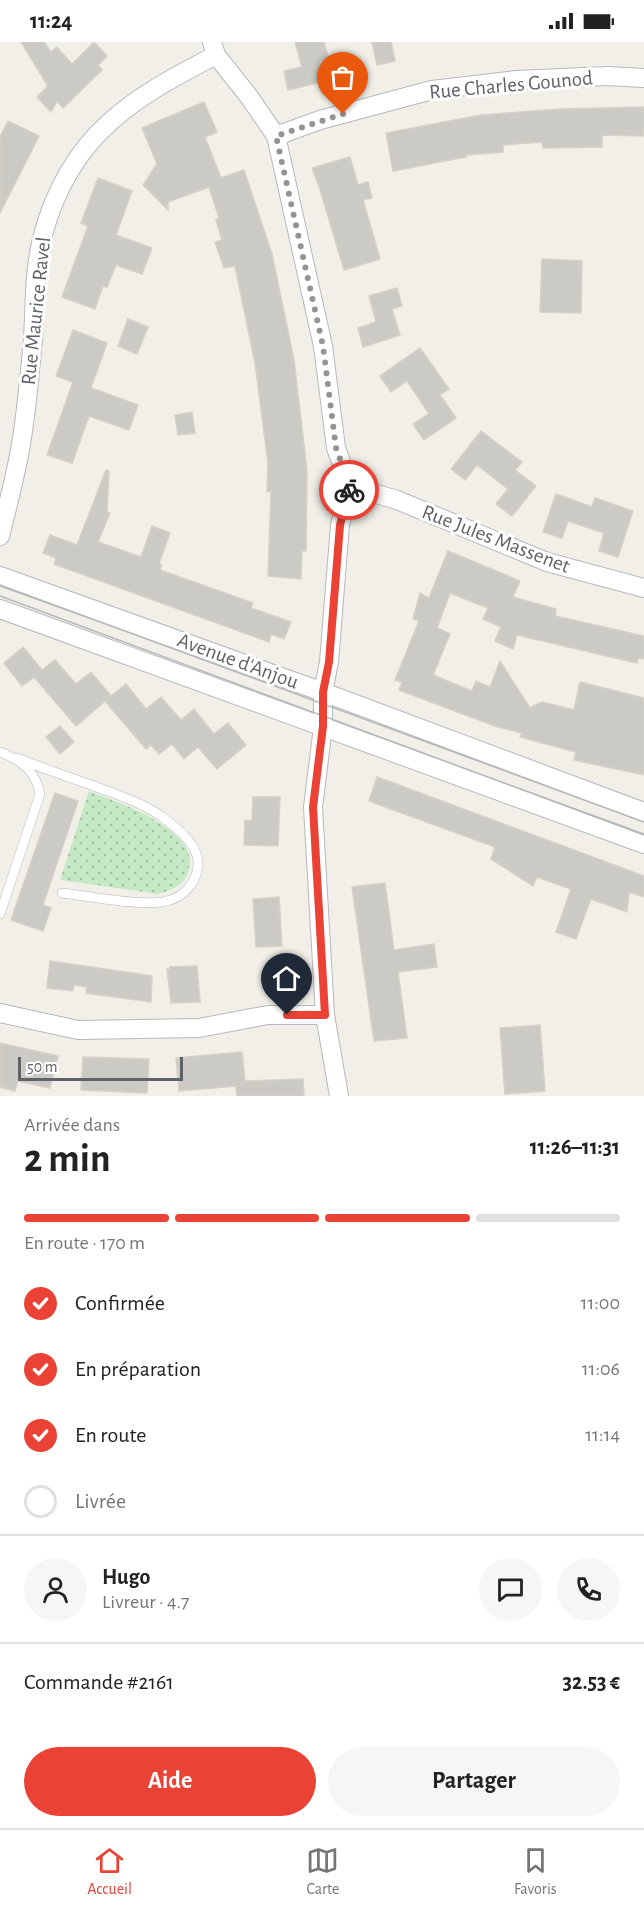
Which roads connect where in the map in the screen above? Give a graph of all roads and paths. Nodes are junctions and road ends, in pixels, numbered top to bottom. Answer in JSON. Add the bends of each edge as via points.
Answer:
{"nodes":[{"id":1,"x":214,"y":49,"type":"edge"},
{"id":2,"x":644,"y":78,"type":"edge"},
{"id":3,"x":276,"y":136,"type":"junction"},
{"id":4,"x":350,"y":486,"type":"junction"},
{"id":5,"x":0,"y":536,"type":"edge"},
{"id":6,"x":0,"y":576,"type":"edge"},
{"id":7,"x":644,"y":588,"type":"edge"},
{"id":8,"x":0,"y":609,"type":"edge"},
{"id":9,"x":323,"y":692,"type":"junction"},
{"id":10,"x":323,"y":726,"type":"junction"},
{"id":11,"x":0,"y":752,"type":"edge"},
{"id":12,"x":17,"y":758,"type":"junction"},
{"id":13,"x":644,"y":812,"type":"edge"},
{"id":14,"x":644,"y":844,"type":"edge"},
{"id":15,"x":62,"y":893,"type":"dead end"},
{"id":16,"x":0,"y":914,"type":"edge"},
{"id":17,"x":0,"y":1013,"type":"edge"},
{"id":18,"x":325,"y":1015,"type":"junction"},
{"id":19,"x":339,"y":1096,"type":"edge"}],
"edges":[{"from":1,"to":3,"type":"street"},
{"from":1,"to":5,"type":"street","name":"Rue Maurice Ravel","via":[[108,123],[74,163],[58,191],[42,235],[22,438]]},
{"from":2,"to":3,"type":"street","name":"Rue Charles Gounod","via":[[516,80],[432,90]]},
{"from":3,"to":4,"type":"street","via":[[323,346],[336,448]]},
{"from":4,"to":7,"type":"street","name":"Rue Jules Massenet","via":[[397,500],[547,562]]},
{"from":4,"to":9,"type":"street","via":[[340,525]]},
{"from":6,"to":9,"type":"street","name":"Avenue d'Anjou"},
{"from":8,"to":10,"type":"street","name":"Avenue d'Anjou"},
{"from":9,"to":10,"type":"street"},
{"from":9,"to":13,"type":"street","name":"Avenue d'Anjou"},
{"from":10,"to":14,"type":"street","name":"Avenue d'Anjou"},
{"from":10,"to":18,"type":"street","via":[[313,807]]},
{"from":11,"to":12,"type":"lane"},
{"from":12,"to":15,"type":"lane","via":[[138,802],[183,834],[199,864],[195,882],[183,894],[167,901]]},
{"from":12,"to":16,"type":"lane","via":[[38,782],[40,794]]},
{"from":17,"to":18,"type":"street","via":[[78,1030],[199,1028],[268,1015]]},
{"from":18,"to":19,"type":"street"}]}
